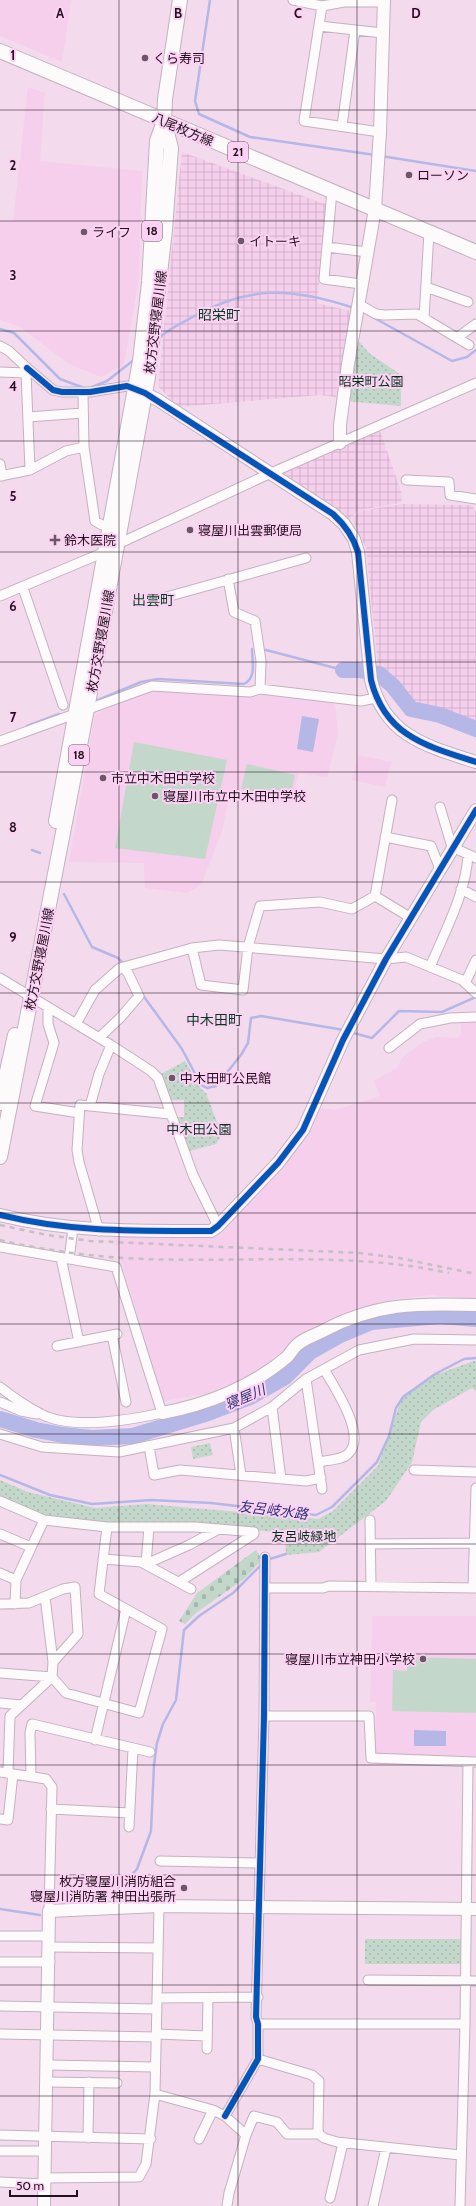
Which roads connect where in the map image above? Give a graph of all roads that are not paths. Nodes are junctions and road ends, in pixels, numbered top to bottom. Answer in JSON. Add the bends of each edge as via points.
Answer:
{"nodes":[{"id":1,"x":180,"y":0,"type":"edge"},
{"id":2,"x":293,"y":0,"type":"edge"},
{"id":3,"x":384,"y":1,"type":"edge"},
{"id":4,"x":309,"y":2,"type":"edge"},
{"id":5,"x":322,"y":6,"type":"junction"},
{"id":6,"x":319,"y":26,"type":"junction"},
{"id":7,"x":355,"y":30,"type":"junction"},
{"id":8,"x":383,"y":33,"type":"junction"},
{"id":9,"x":0,"y":51,"type":"edge"},
{"id":10,"x":164,"y":121,"type":"junction"},
{"id":11,"x":342,"y":126,"type":"junction"},
{"id":12,"x":380,"y":132,"type":"junction"},
{"id":13,"x":332,"y":191,"type":"junction"},
{"id":14,"x":375,"y":209,"type":"junction"},
{"id":15,"x":429,"y":232,"type":"junction"},
{"id":16,"x":327,"y":247,"type":"junction"},
{"id":17,"x":367,"y":252,"type":"junction"},
{"id":18,"x":476,"y":252,"type":"edge"},
{"id":19,"x":361,"y":284,"type":"junction"},
{"id":20,"x":426,"y":287,"type":"junction"},
{"id":21,"x":468,"y":302,"type":"dead end"},
{"id":22,"x":357,"y":308,"type":"junction"},
{"id":23,"x":424,"y":318,"type":"junction"},
{"id":24,"x":476,"y":324,"type":"edge"},
{"id":25,"x":458,"y":337,"type":"junction"},
{"id":26,"x":469,"y":345,"type":"dead end"},
{"id":27,"x":0,"y":346,"type":"edge"},
{"id":28,"x":147,"y":346,"type":"junction"},
{"id":29,"x":26,"y":370,"type":"junction"},
{"id":30,"x":0,"y":372,"type":"edge"},
{"id":31,"x":476,"y":383,"type":"edge"},
{"id":32,"x":140,"y":391,"type":"junction"},
{"id":33,"x":83,"y":392,"type":"junction"},
{"id":34,"x":83,"y":413,"type":"junction"},
{"id":35,"x":28,"y":417,"type":"junction"},
{"id":36,"x":340,"y":443,"type":"junction"},
{"id":37,"x":84,"y":447,"type":"junction"},
{"id":38,"x":0,"y":464,"type":"edge"},
{"id":39,"x":30,"y":470,"type":"junction"},
{"id":40,"x":271,"y":473,"type":"junction"},
{"id":41,"x":1,"y":476,"type":"edge"},
{"id":42,"x":406,"y":480,"type":"dead end"},
{"id":43,"x":476,"y":499,"type":"edge"},
{"id":44,"x":110,"y":527,"type":"junction"},
{"id":45,"x":112,"y":547,"type":"junction"},
{"id":46,"x":306,"y":558,"type":"dead end"},
{"id":47,"x":228,"y":579,"type":"junction"},
{"id":48,"x":23,"y":588,"type":"junction"},
{"id":49,"x":0,"y":596,"type":"edge"},
{"id":50,"x":163,"y":598,"type":"dead end"},
{"id":51,"x":260,"y":689,"type":"junction"},
{"id":52,"x":376,"y":698,"type":"junction"},
{"id":53,"x":63,"y":705,"type":"dead end"},
{"id":54,"x":82,"y":712,"type":"junction"},
{"id":55,"x":0,"y":741,"type":"edge"},
{"id":56,"x":476,"y":762,"type":"edge"},
{"id":57,"x":392,"y":800,"type":"dead end"},
{"id":58,"x":440,"y":807,"type":"dead end"},
{"id":59,"x":476,"y":810,"type":"edge"},
{"id":60,"x":385,"y":837,"type":"junction"},
{"id":61,"x":452,"y":848,"type":"junction"},
{"id":62,"x":472,"y":857,"type":"edge"},
{"id":63,"x":440,"y":869,"type":"junction"},
{"id":64,"x":461,"y":889,"type":"junction"},
{"id":65,"x":375,"y":896,"type":"junction"},
{"id":66,"x":476,"y":897,"type":"edge"},
{"id":67,"x":410,"y":918,"type":"junction"},
{"id":68,"x":248,"y":947,"type":"junction"},
{"id":69,"x":192,"y":948,"type":"junction"},
{"id":70,"x":386,"y":959,"type":"junction"},
{"id":71,"x":476,"y":960,"type":"edge"},
{"id":72,"x":125,"y":967,"type":"junction"},
{"id":73,"x":430,"y":967,"type":"junction"},
{"id":74,"x":0,"y":978,"type":"edge"},
{"id":75,"x":465,"y":983,"type":"junction"},
{"id":76,"x":476,"y":993,"type":"edge"},
{"id":77,"x":28,"y":995,"type":"junction"},
{"id":78,"x":48,"y":1008,"type":"junction"},
{"id":79,"x":476,"y":1017,"type":"edge"},
{"id":80,"x":76,"y":1024,"type":"junction"},
{"id":81,"x":99,"y":1038,"type":"junction"},
{"id":82,"x":111,"y":1046,"type":"junction"},
{"id":83,"x":389,"y":1048,"type":"dead end"},
{"id":84,"x":0,"y":1103,"type":"edge"},
{"id":85,"x":90,"y":1106,"type":"junction"},
{"id":86,"x":79,"y":1113,"type":"junction"},
{"id":87,"x":170,"y":1114,"type":"junction"},
{"id":88,"x":0,"y":1158,"type":"edge"},
{"id":89,"x":0,"y":1215,"type":"edge"},
{"id":90,"x":218,"y":1226,"type":"junction"},
{"id":91,"x":73,"y":1228,"type":"junction"},
{"id":92,"x":99,"y":1231,"type":"junction"},
{"id":93,"x":0,"y":1247,"type":"edge"},
{"id":94,"x":65,"y":1259,"type":"junction"},
{"id":95,"x":476,"y":1305,"type":"edge"},
{"id":96,"x":476,"y":1340,"type":"edge"},
{"id":97,"x":79,"y":1342,"type":"junction"},
{"id":98,"x":57,"y":1346,"type":"dead end"},
{"id":99,"x":324,"y":1369,"type":"junction"},
{"id":100,"x":306,"y":1379,"type":"junction"},
{"id":101,"x":0,"y":1387,"type":"edge"},
{"id":102,"x":0,"y":1402,"type":"edge"},
{"id":103,"x":126,"y":1402,"type":"dead end"},
{"id":104,"x":272,"y":1407,"type":"junction"},
{"id":105,"x":162,"y":1413,"type":"junction"},
{"id":106,"x":42,"y":1415,"type":"junction"},
{"id":107,"x":234,"y":1428,"type":"junction"},
{"id":108,"x":0,"y":1434,"type":"edge"},
{"id":109,"x":149,"y":1446,"type":"junction"},
{"id":110,"x":318,"y":1462,"type":"junction"},
{"id":111,"x":414,"y":1470,"type":"dead end"},
{"id":112,"x":476,"y":1472,"type":"edge"},
{"id":113,"x":241,"y":1475,"type":"junction"},
{"id":114,"x":321,"y":1478,"type":"junction"},
{"id":115,"x":281,"y":1479,"type":"junction"},
{"id":116,"x":476,"y":1488,"type":"edge"},
{"id":117,"x":322,"y":1489,"type":"dead end"},
{"id":118,"x":0,"y":1501,"type":"edge"},
{"id":119,"x":44,"y":1520,"type":"junction"},
{"id":120,"x":370,"y":1520,"type":"dead end"},
{"id":121,"x":107,"y":1527,"type":"junction"},
{"id":122,"x":149,"y":1527,"type":"junction"},
{"id":123,"x":219,"y":1529,"type":"junction"},
{"id":124,"x":0,"y":1534,"type":"edge"},
{"id":125,"x":475,"y":1542,"type":"edge"},
{"id":126,"x":370,"y":1544,"type":"junction"},
{"id":127,"x":31,"y":1547,"type":"junction"},
{"id":128,"x":265,"y":1556,"type":"dead end"},
{"id":129,"x":103,"y":1559,"type":"junction"},
{"id":130,"x":146,"y":1564,"type":"junction"},
{"id":131,"x":0,"y":1573,"type":"edge"},
{"id":132,"x":16,"y":1580,"type":"junction"},
{"id":133,"x":179,"y":1582,"type":"junction"},
{"id":134,"x":371,"y":1586,"type":"junction"},
{"id":135,"x":265,"y":1588,"type":"junction"},
{"id":136,"x":475,"y":1588,"type":"edge"},
{"id":137,"x":191,"y":1589,"type":"dead end"},
{"id":138,"x":45,"y":1597,"type":"junction"},
{"id":139,"x":0,"y":1604,"type":"edge"},
{"id":140,"x":14,"y":1604,"type":"junction"},
{"id":141,"x":126,"y":1609,"type":"junction"},
{"id":142,"x":54,"y":1662,"type":"junction"},
{"id":143,"x":0,"y":1673,"type":"edge"},
{"id":144,"x":52,"y":1677,"type":"junction"},
{"id":145,"x":0,"y":1703,"type":"edge"},
{"id":146,"x":105,"y":1704,"type":"junction"},
{"id":147,"x":22,"y":1705,"type":"junction"},
{"id":148,"x":264,"y":1716,"type":"junction"},
{"id":149,"x":95,"y":1740,"type":"junction"},
{"id":150,"x":133,"y":1749,"type":"junction"},
{"id":151,"x":150,"y":1752,"type":"dead end"},
{"id":152,"x":472,"y":1762,"type":"edge"},
{"id":153,"x":7,"y":1773,"type":"edge"},
{"id":154,"x":30,"y":1776,"type":"junction"},
{"id":155,"x":51,"y":1809,"type":"junction"},
{"id":156,"x":130,"y":1812,"type":"junction"},
{"id":157,"x":0,"y":1819,"type":"edge"},
{"id":158,"x":129,"y":1827,"type":"dead end"},
{"id":159,"x":160,"y":1861,"type":"dead end"},
{"id":160,"x":260,"y":1863,"type":"junction"},
{"id":161,"x":159,"y":1906,"type":"junction"},
{"id":162,"x":259,"y":1907,"type":"junction"},
{"id":163,"x":471,"y":1910,"type":"edge"},
{"id":164,"x":49,"y":1912,"type":"junction"},
{"id":165,"x":0,"y":1936,"type":"edge"},
{"id":166,"x":50,"y":1942,"type":"junction"},
{"id":167,"x":158,"y":1948,"type":"junction"},
{"id":168,"x":0,"y":1962,"type":"edge"},
{"id":169,"x":50,"y":1962,"type":"junction"},
{"id":170,"x":368,"y":1980,"type":"dead end"},
{"id":171,"x":465,"y":1981,"type":"junction"},
{"id":172,"x":476,"y":1981,"type":"edge"},
{"id":173,"x":258,"y":1997,"type":"junction"},
{"id":174,"x":157,"y":1998,"type":"junction"},
{"id":175,"x":208,"y":1998,"type":"junction"},
{"id":176,"x":0,"y":2006,"type":"edge"},
{"id":177,"x":49,"y":2006,"type":"junction"},
{"id":178,"x":157,"y":2009,"type":"junction"},
{"id":179,"x":258,"y":2024,"type":"junction"},
{"id":180,"x":465,"y":2024,"type":"junction"},
{"id":181,"x":0,"y":2034,"type":"edge"},
{"id":182,"x":48,"y":2036,"type":"junction"},
{"id":183,"x":156,"y":2036,"type":"junction"},
{"id":184,"x":207,"y":2036,"type":"junction"},
{"id":185,"x":207,"y":2049,"type":"dead end"},
{"id":186,"x":258,"y":2058,"type":"junction"},
{"id":187,"x":48,"y":2065,"type":"junction"},
{"id":188,"x":155,"y":2067,"type":"junction"},
{"id":189,"x":47,"y":2082,"type":"junction"},
{"id":190,"x":89,"y":2082,"type":"junction"},
{"id":191,"x":117,"y":2083,"type":"dead end"},
{"id":192,"x":155,"y":2094,"type":"junction"},
{"id":193,"x":213,"y":2110,"type":"junction"},
{"id":194,"x":225,"y":2116,"type":"junction"},
{"id":195,"x":319,"y":2134,"type":"junction"},
{"id":196,"x":0,"y":2135,"type":"edge"},
{"id":197,"x":246,"y":2135,"type":"junction"},
{"id":198,"x":46,"y":2137,"type":"junction"},
{"id":199,"x":88,"y":2138,"type":"junction"},
{"id":200,"x":150,"y":2139,"type":"junction"},
{"id":201,"x":199,"y":2140,"type":"dead end"},
{"id":202,"x":344,"y":2143,"type":"junction"},
{"id":203,"x":386,"y":2148,"type":"junction"},
{"id":204,"x":0,"y":2150,"type":"edge"},
{"id":205,"x":45,"y":2151,"type":"junction"},
{"id":206,"x":460,"y":2154,"type":"junction"},
{"id":207,"x":44,"y":2181,"type":"junction"},
{"id":208,"x":0,"y":2182,"type":"edge"},
{"id":209,"x":330,"y":2198,"type":"dead end"},
{"id":210,"x":44,"y":2206,"type":"edge"},
{"id":211,"x":227,"y":2206,"type":"edge"},
{"id":212,"x":373,"y":2206,"type":"edge"},
{"id":213,"x":460,"y":2206,"type":"edge"}],
"edges":[{"from":1,"to":10,"type":"main road","name":"枚方交野寝屋川線","number":"18"},
{"from":2,"to":4,"type":"street"},
{"from":3,"to":5,"type":"street","via":[[344,2]]},
{"from":3,"to":8,"type":"street"},
{"from":4,"to":5,"type":"street"},
{"from":5,"to":6,"type":"street"},
{"from":6,"to":7,"type":"street"},
{"from":6,"to":11,"type":"street","via":[[304,120]]},
{"from":7,"to":8,"type":"street"},
{"from":7,"to":11,"type":"street"},
{"from":8,"to":12,"type":"street"},
{"from":9,"to":10,"type":"main road","name":"八尾枚方線","number":"21"},
{"from":10,"to":13,"type":"main road","name":"八尾枚方線","number":"21"},
{"from":10,"to":28,"type":"main road","name":"枚方交野寝屋川線","number":"18","via":[[157,141]]},
{"from":10,"to":28,"type":"main road","name":"枚方交野寝屋川線","number":"18","via":[[171,148],[165,230],[154,332]]},
{"from":11,"to":12,"type":"street"},
{"from":12,"to":14,"type":"street"},
{"from":13,"to":14,"type":"main road","name":"八尾枚方線","number":"21"},
{"from":13,"to":16,"type":"street"},
{"from":14,"to":15,"type":"main road","name":"八尾枚方線","number":"21"},
{"from":14,"to":17,"type":"street"},
{"from":15,"to":18,"type":"main road","name":"八尾枚方線","number":"21"},
{"from":15,"to":20,"type":"street"},
{"from":16,"to":17,"type":"street"},
{"from":16,"to":19,"type":"street","via":[[324,280]]},
{"from":17,"to":19,"type":"street"},
{"from":19,"to":22,"type":"street"},
{"from":20,"to":21,"type":"street"},
{"from":20,"to":23,"type":"street"},
{"from":22,"to":23,"type":"street","via":[[376,314],[417,314]]},
{"from":22,"to":36,"type":"street","via":[[340,425]]},
{"from":23,"to":25,"type":"street"},
{"from":24,"to":25,"type":"street"},
{"from":25,"to":26,"type":"street"},
{"from":27,"to":29,"type":"street","via":[[9,351]]},
{"from":28,"to":32,"type":"main road","name":"枚方交野寝屋川線","number":"18"},
{"from":28,"to":32,"type":"main road","name":"枚方交野寝屋川線","number":"18","via":[[140,361]]},
{"from":29,"to":30,"type":"street"},
{"from":29,"to":33,"type":"street","via":[[53,390]]},
{"from":29,"to":35,"type":"street"},
{"from":31,"to":36,"type":"street"},
{"from":32,"to":33,"type":"street","via":[[123,386]]},
{"from":32,"to":40,"type":"street"},
{"from":32,"to":44,"type":"main road","name":"枚方交野寝屋川線","number":"18"},
{"from":32,"to":45,"type":"main road","name":"枚方交野寝屋川線","number":"18"},
{"from":33,"to":34,"type":"street"},
{"from":34,"to":35,"type":"street"},
{"from":34,"to":37,"type":"street"},
{"from":35,"to":39,"type":"street"},
{"from":36,"to":40,"type":"street"},
{"from":37,"to":39,"type":"street","via":[[66,452]]},
{"from":37,"to":44,"type":"street","via":[[96,521]]},
{"from":38,"to":41,"type":"street"},
{"from":39,"to":41,"type":"street"},
{"from":40,"to":45,"type":"street"},
{"from":40,"to":52,"type":"street","via":[[332,514],[344,524],[354,539],[358,552],[371,679]]},
{"from":42,"to":43,"type":"street","via":[[449,482],[450,495]]},
{"from":44,"to":45,"type":"main road","name":"枚方交野寝屋川線","number":"18"},
{"from":45,"to":48,"type":"street"},
{"from":45,"to":54,"type":"main road","name":"枚方交野寝屋川線","number":"18"},
{"from":46,"to":47,"type":"street"},
{"from":47,"to":50,"type":"street"},
{"from":47,"to":51,"type":"street","via":[[234,612],[255,621],[261,661]]},
{"from":48,"to":49,"type":"street"},
{"from":48,"to":53,"type":"street"},
{"from":51,"to":52,"type":"street","via":[[331,699],[361,701]]},
{"from":51,"to":54,"type":"street","via":[[250,692],[152,686]]},
{"from":52,"to":56,"type":"street","via":[[395,725],[410,737]]},
{"from":54,"to":55,"type":"street"},
{"from":54,"to":77,"type":"main road","name":"枚方交野寝屋川線","number":"18"},
{"from":57,"to":60,"type":"street"},
{"from":58,"to":61,"type":"street"},
{"from":59,"to":61,"type":"street"},
{"from":60,"to":63,"type":"street","via":[[431,846]]},
{"from":60,"to":65,"type":"street"},
{"from":61,"to":62,"type":"street"},
{"from":61,"to":63,"type":"street"},
{"from":62,"to":64,"type":"street"},
{"from":63,"to":67,"type":"street"},
{"from":64,"to":66,"type":"street"},
{"from":64,"to":73,"type":"street"},
{"from":65,"to":67,"type":"street"},
{"from":65,"to":68,"type":"street","via":[[352,909],[320,902],[260,906]]},
{"from":67,"to":70,"type":"street"},
{"from":68,"to":69,"type":"street","via":[[219,944]]},
{"from":68,"to":69,"type":"street","via":[[243,990],[201,985]]},
{"from":68,"to":70,"type":"street"},
{"from":69,"to":72,"type":"street"},
{"from":70,"to":73,"type":"street","via":[[406,957]]},
{"from":70,"to":90,"type":"street","via":[[348,1031],[303,1130],[278,1163]]},
{"from":71,"to":75,"type":"street"},
{"from":72,"to":80,"type":"street","via":[[107,978],[95,990]]},
{"from":72,"to":81,"type":"street","via":[[139,996]]},
{"from":73,"to":75,"type":"street"},
{"from":74,"to":77,"type":"street"},
{"from":75,"to":76,"type":"street"},
{"from":77,"to":78,"type":"street"},
{"from":77,"to":84,"type":"main road","name":"枚方交野寝屋川線","number":"18"},
{"from":77,"to":88,"type":"main road","name":"枚方交野寝屋川線","number":"18"},
{"from":78,"to":80,"type":"street"},
{"from":78,"to":86,"type":"street","via":[[48,1024],[54,1043],[35,1106]]},
{"from":79,"to":83,"type":"street","via":[[450,1018],[420,1024]]},
{"from":80,"to":81,"type":"street"},
{"from":81,"to":82,"type":"street"},
{"from":82,"to":85,"type":"street","via":[[99,1074]]},
{"from":82,"to":87,"type":"street","via":[[158,1078]]},
{"from":85,"to":86,"type":"street","via":[[80,1106]]},
{"from":85,"to":87,"type":"street"},
{"from":86,"to":92,"type":"street","via":[[79,1162]]},
{"from":87,"to":90,"type":"street","via":[[193,1175]]},
{"from":89,"to":91,"type":"street"},
{"from":90,"to":92,"type":"street","via":[[211,1231]]},
{"from":91,"to":92,"type":"street"},
{"from":91,"to":94,"type":"street"},
{"from":93,"to":94,"type":"street"},
{"from":94,"to":97,"type":"street"},
{"from":94,"to":105,"type":"street","via":[[116,1267]]},
{"from":95,"to":105,"type":"street","via":[[424,1303],[392,1306],[343,1320],[296,1345],[288,1356],[268,1371],[223,1396],[187,1409]]},
{"from":96,"to":99,"type":"street","via":[[414,1339],[359,1350]]},
{"from":97,"to":98,"type":"street"},
{"from":97,"to":103,"type":"street","via":[[115,1335]]},
{"from":99,"to":100,"type":"street"},
{"from":99,"to":110,"type":"street","via":[[353,1422],[354,1440],[350,1453],[345,1457]]},
{"from":100,"to":104,"type":"street"},
{"from":100,"to":110,"type":"street"},
{"from":101,"to":106,"type":"street"},
{"from":102,"to":106,"type":"street","via":[[21,1411]]},
{"from":104,"to":107,"type":"street"},
{"from":104,"to":115,"type":"street"},
{"from":105,"to":106,"type":"street","via":[[124,1421],[91,1422],[55,1419]]},
{"from":107,"to":109,"type":"street"},
{"from":107,"to":113,"type":"street"},
{"from":108,"to":109,"type":"street","via":[[42,1447],[104,1452]]},
{"from":109,"to":113,"type":"street","via":[[154,1475],[180,1470]]},
{"from":110,"to":114,"type":"street"},
{"from":111,"to":112,"type":"street"},
{"from":113,"to":115,"type":"street"},
{"from":114,"to":115,"type":"street","via":[[306,1481]]},
{"from":114,"to":117,"type":"street"},
{"from":116,"to":125,"type":"street"},
{"from":118,"to":119,"type":"street"},
{"from":119,"to":121,"type":"street"},
{"from":119,"to":127,"type":"street"},
{"from":120,"to":126,"type":"street"},
{"from":121,"to":122,"type":"street"},
{"from":121,"to":129,"type":"street"},
{"from":122,"to":123,"type":"street"},
{"from":122,"to":130,"type":"street"},
{"from":123,"to":130,"type":"street"},
{"from":123,"to":133,"type":"street","via":[[254,1534]]},
{"from":124,"to":127,"type":"street"},
{"from":125,"to":126,"type":"street"},
{"from":125,"to":136,"type":"street"},
{"from":126,"to":134,"type":"street"},
{"from":127,"to":132,"type":"street"},
{"from":128,"to":135,"type":"street"},
{"from":129,"to":130,"type":"street"},
{"from":129,"to":141,"type":"street","via":[[99,1594]]},
{"from":130,"to":133,"type":"street"},
{"from":131,"to":132,"type":"street"},
{"from":132,"to":140,"type":"street"},
{"from":133,"to":137,"type":"street"},
{"from":134,"to":135,"type":"street"},
{"from":134,"to":136,"type":"street"},
{"from":135,"to":148,"type":"street"},
{"from":138,"to":140,"type":"street","via":[[30,1603]]},
{"from":138,"to":142,"type":"street"},
{"from":138,"to":142,"type":"street","via":[[63,1589],[75,1588],[78,1634]]},
{"from":139,"to":140,"type":"street"},
{"from":141,"to":146,"type":"street"},
{"from":141,"to":146,"type":"street","via":[[162,1629],[139,1713]]},
{"from":142,"to":144,"type":"street"},
{"from":143,"to":144,"type":"street"},
{"from":144,"to":146,"type":"street","via":[[66,1693]]},
{"from":144,"to":147,"type":"street"},
{"from":145,"to":147,"type":"street"},
{"from":146,"to":149,"type":"street"},
{"from":147,"to":153,"type":"street","via":[[10,1716]]},
{"from":148,"to":152,"type":"street","via":[[369,1716],[371,1758]]},
{"from":148,"to":160,"type":"street"},
{"from":149,"to":150,"type":"street"},
{"from":149,"to":154,"type":"street","via":[[32,1724]]},
{"from":150,"to":151,"type":"street"},
{"from":150,"to":156,"type":"street"},
{"from":152,"to":163,"type":"street"},
{"from":153,"to":154,"type":"street"},
{"from":153,"to":157,"type":"street","via":[[8,1820]]},
{"from":154,"to":155,"type":"street","via":[[46,1779],[52,1787]]},
{"from":155,"to":156,"type":"street"},
{"from":155,"to":164,"type":"street"},
{"from":156,"to":158,"type":"street"},
{"from":159,"to":160,"type":"street"},
{"from":160,"to":162,"type":"street"},
{"from":161,"to":162,"type":"street"},
{"from":161,"to":164,"type":"street"},
{"from":161,"to":167,"type":"street"},
{"from":162,"to":163,"type":"street"},
{"from":162,"to":173,"type":"street"},
{"from":163,"to":171,"type":"street"},
{"from":164,"to":166,"type":"street"},
{"from":165,"to":166,"type":"street"},
{"from":166,"to":167,"type":"street"},
{"from":166,"to":169,"type":"street"},
{"from":167,"to":174,"type":"street"},
{"from":168,"to":169,"type":"street"},
{"from":169,"to":177,"type":"street"},
{"from":170,"to":171,"type":"street"},
{"from":171,"to":172,"type":"street"},
{"from":171,"to":180,"type":"street"},
{"from":173,"to":175,"type":"street"},
{"from":173,"to":179,"type":"street"},
{"from":174,"to":175,"type":"street"},
{"from":174,"to":178,"type":"street"},
{"from":175,"to":184,"type":"street"},
{"from":176,"to":177,"type":"street"},
{"from":177,"to":178,"type":"street"},
{"from":177,"to":182,"type":"street"},
{"from":178,"to":183,"type":"street"},
{"from":179,"to":180,"type":"street"},
{"from":179,"to":186,"type":"street"},
{"from":180,"to":206,"type":"street"},
{"from":181,"to":182,"type":"street"},
{"from":182,"to":183,"type":"street"},
{"from":182,"to":187,"type":"street"},
{"from":183,"to":184,"type":"street"},
{"from":183,"to":188,"type":"street"},
{"from":184,"to":185,"type":"street"},
{"from":186,"to":194,"type":"street"},
{"from":186,"to":195,"type":"street","via":[[312,2075],[319,2081]]},
{"from":187,"to":188,"type":"street"},
{"from":187,"to":189,"type":"street"},
{"from":188,"to":192,"type":"street"},
{"from":189,"to":190,"type":"street"},
{"from":189,"to":198,"type":"street"},
{"from":190,"to":191,"type":"street"},
{"from":190,"to":199,"type":"street"},
{"from":192,"to":193,"type":"street"},
{"from":192,"to":200,"type":"street"},
{"from":193,"to":194,"type":"street"},
{"from":193,"to":201,"type":"street"},
{"from":194,"to":197,"type":"street"},
{"from":195,"to":197,"type":"street","via":[[287,2134],[277,2122],[254,2116]]},
{"from":195,"to":202,"type":"street","via":[[324,2138]]},
{"from":196,"to":198,"type":"street"},
{"from":197,"to":211,"type":"street"},
{"from":198,"to":199,"type":"street"},
{"from":198,"to":205,"type":"street"},
{"from":199,"to":200,"type":"street"},
{"from":200,"to":207,"type":"street","via":[[146,2164],[139,2177]]},
{"from":202,"to":203,"type":"street"},
{"from":202,"to":209,"type":"street"},
{"from":203,"to":206,"type":"street"},
{"from":203,"to":212,"type":"street"},
{"from":204,"to":205,"type":"street"},
{"from":205,"to":207,"type":"street"},
{"from":206,"to":213,"type":"street"},
{"from":207,"to":208,"type":"street"},
{"from":207,"to":210,"type":"street"}]}
